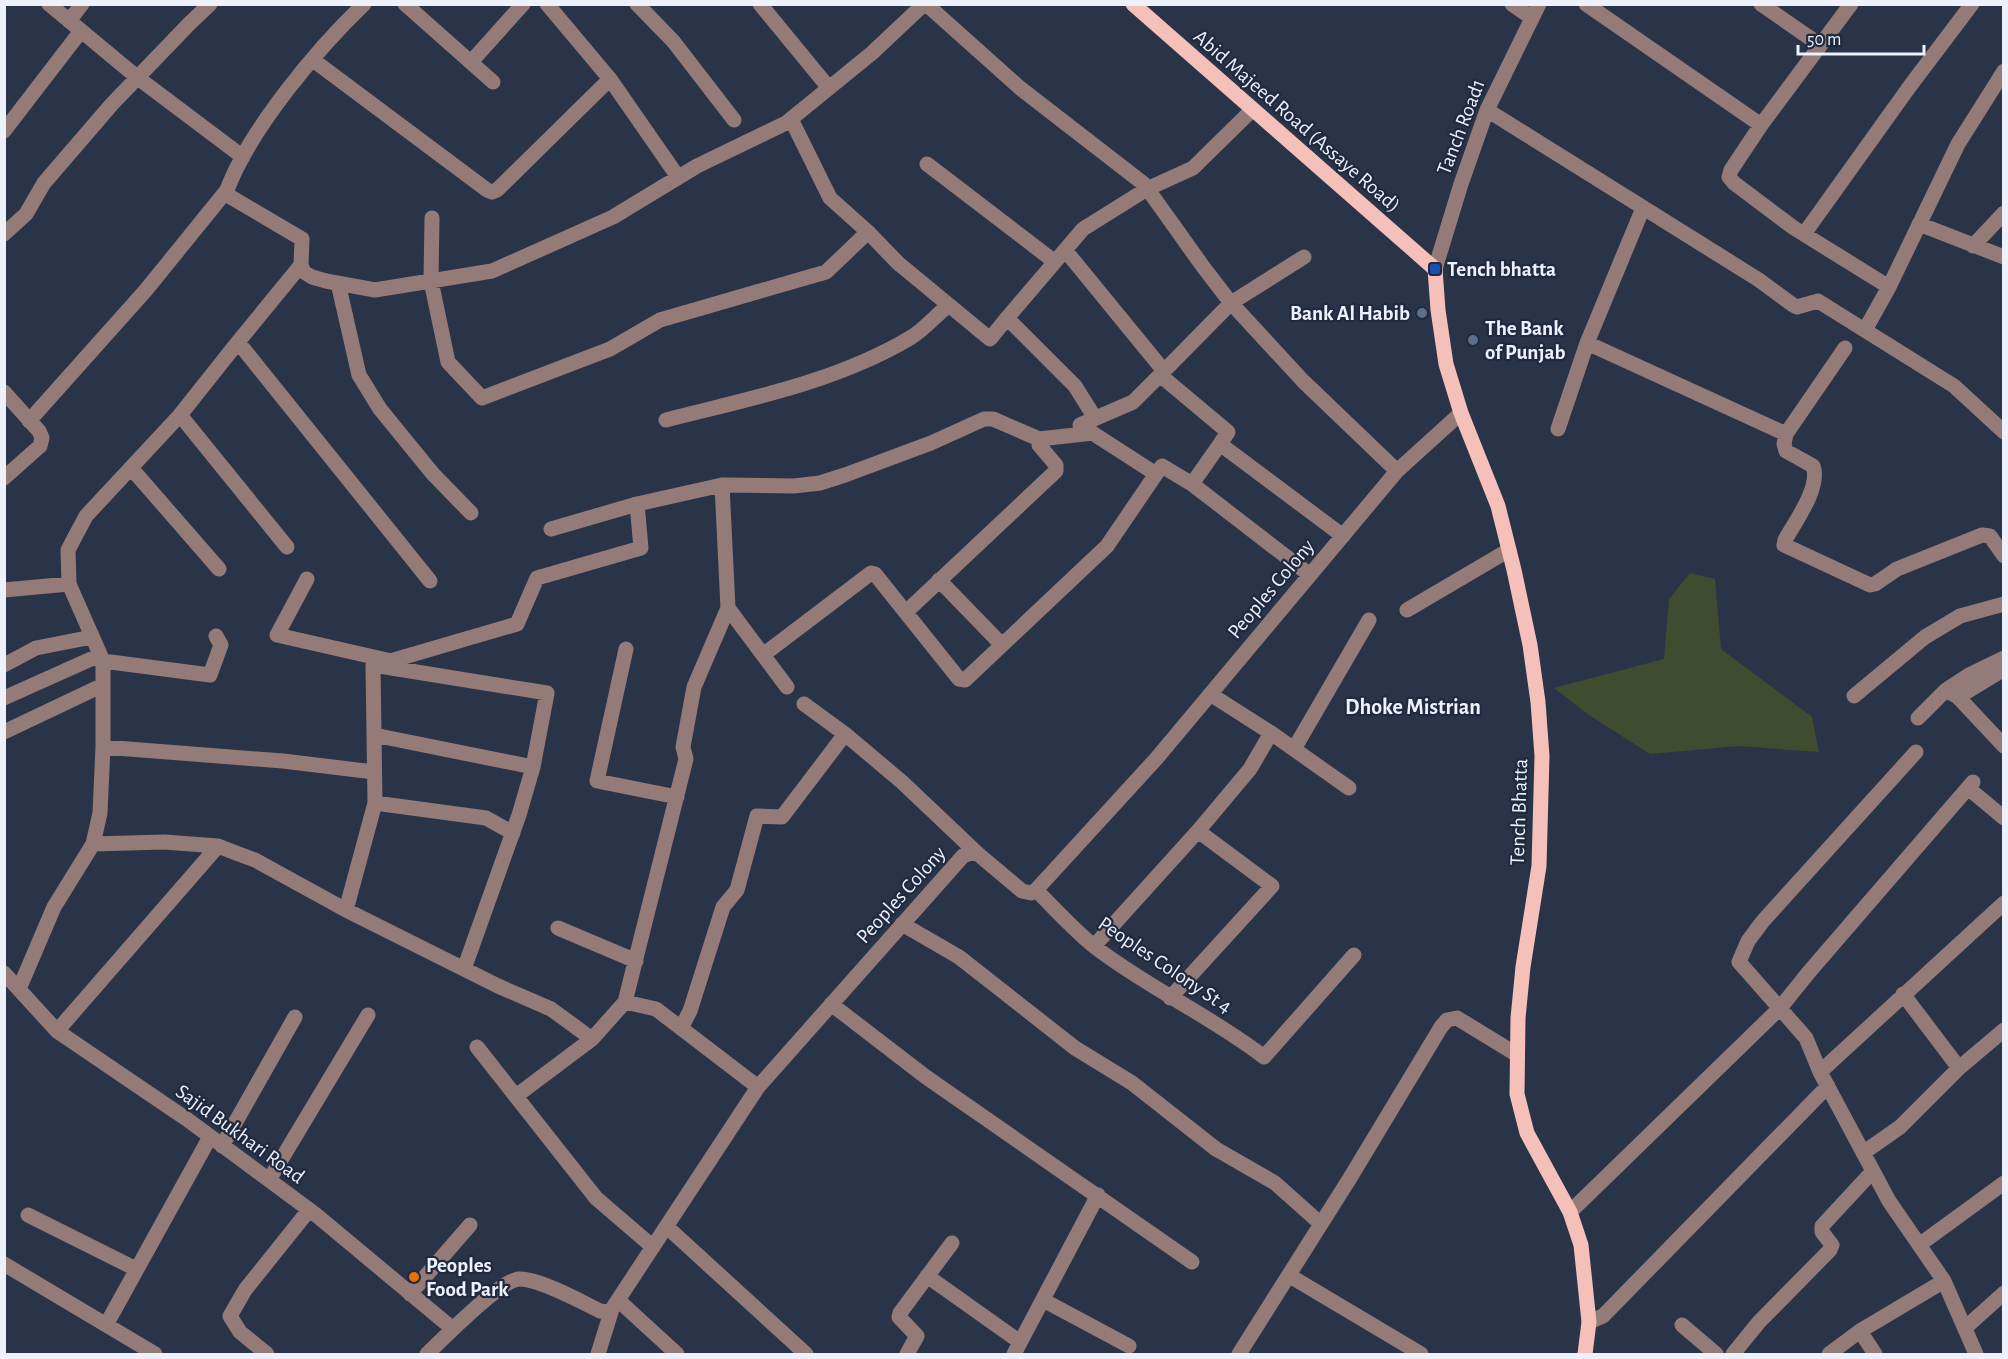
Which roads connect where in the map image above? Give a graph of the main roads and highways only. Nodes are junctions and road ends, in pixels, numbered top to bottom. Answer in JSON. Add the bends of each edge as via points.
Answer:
{"nodes":[{"id":1,"x":1133,"y":4,"type":"edge"},
{"id":2,"x":1435,"y":269,"type":"joint"},
{"id":3,"x":1585,"y":1354,"type":"edge"}],
"edges":[{"from":1,"to":2,"type":"main road","name":"Abid Majeed Road (Assaye Road)"},
{"from":2,"to":3,"type":"main road","name":"Tench Bhatta","via":[[1446,364],[1498,506],[1539,702],[1539,866],[1518,1018],[1517,1094],[1527,1133],[1570,1212],[1581,1245],[1588,1322]]}]}
